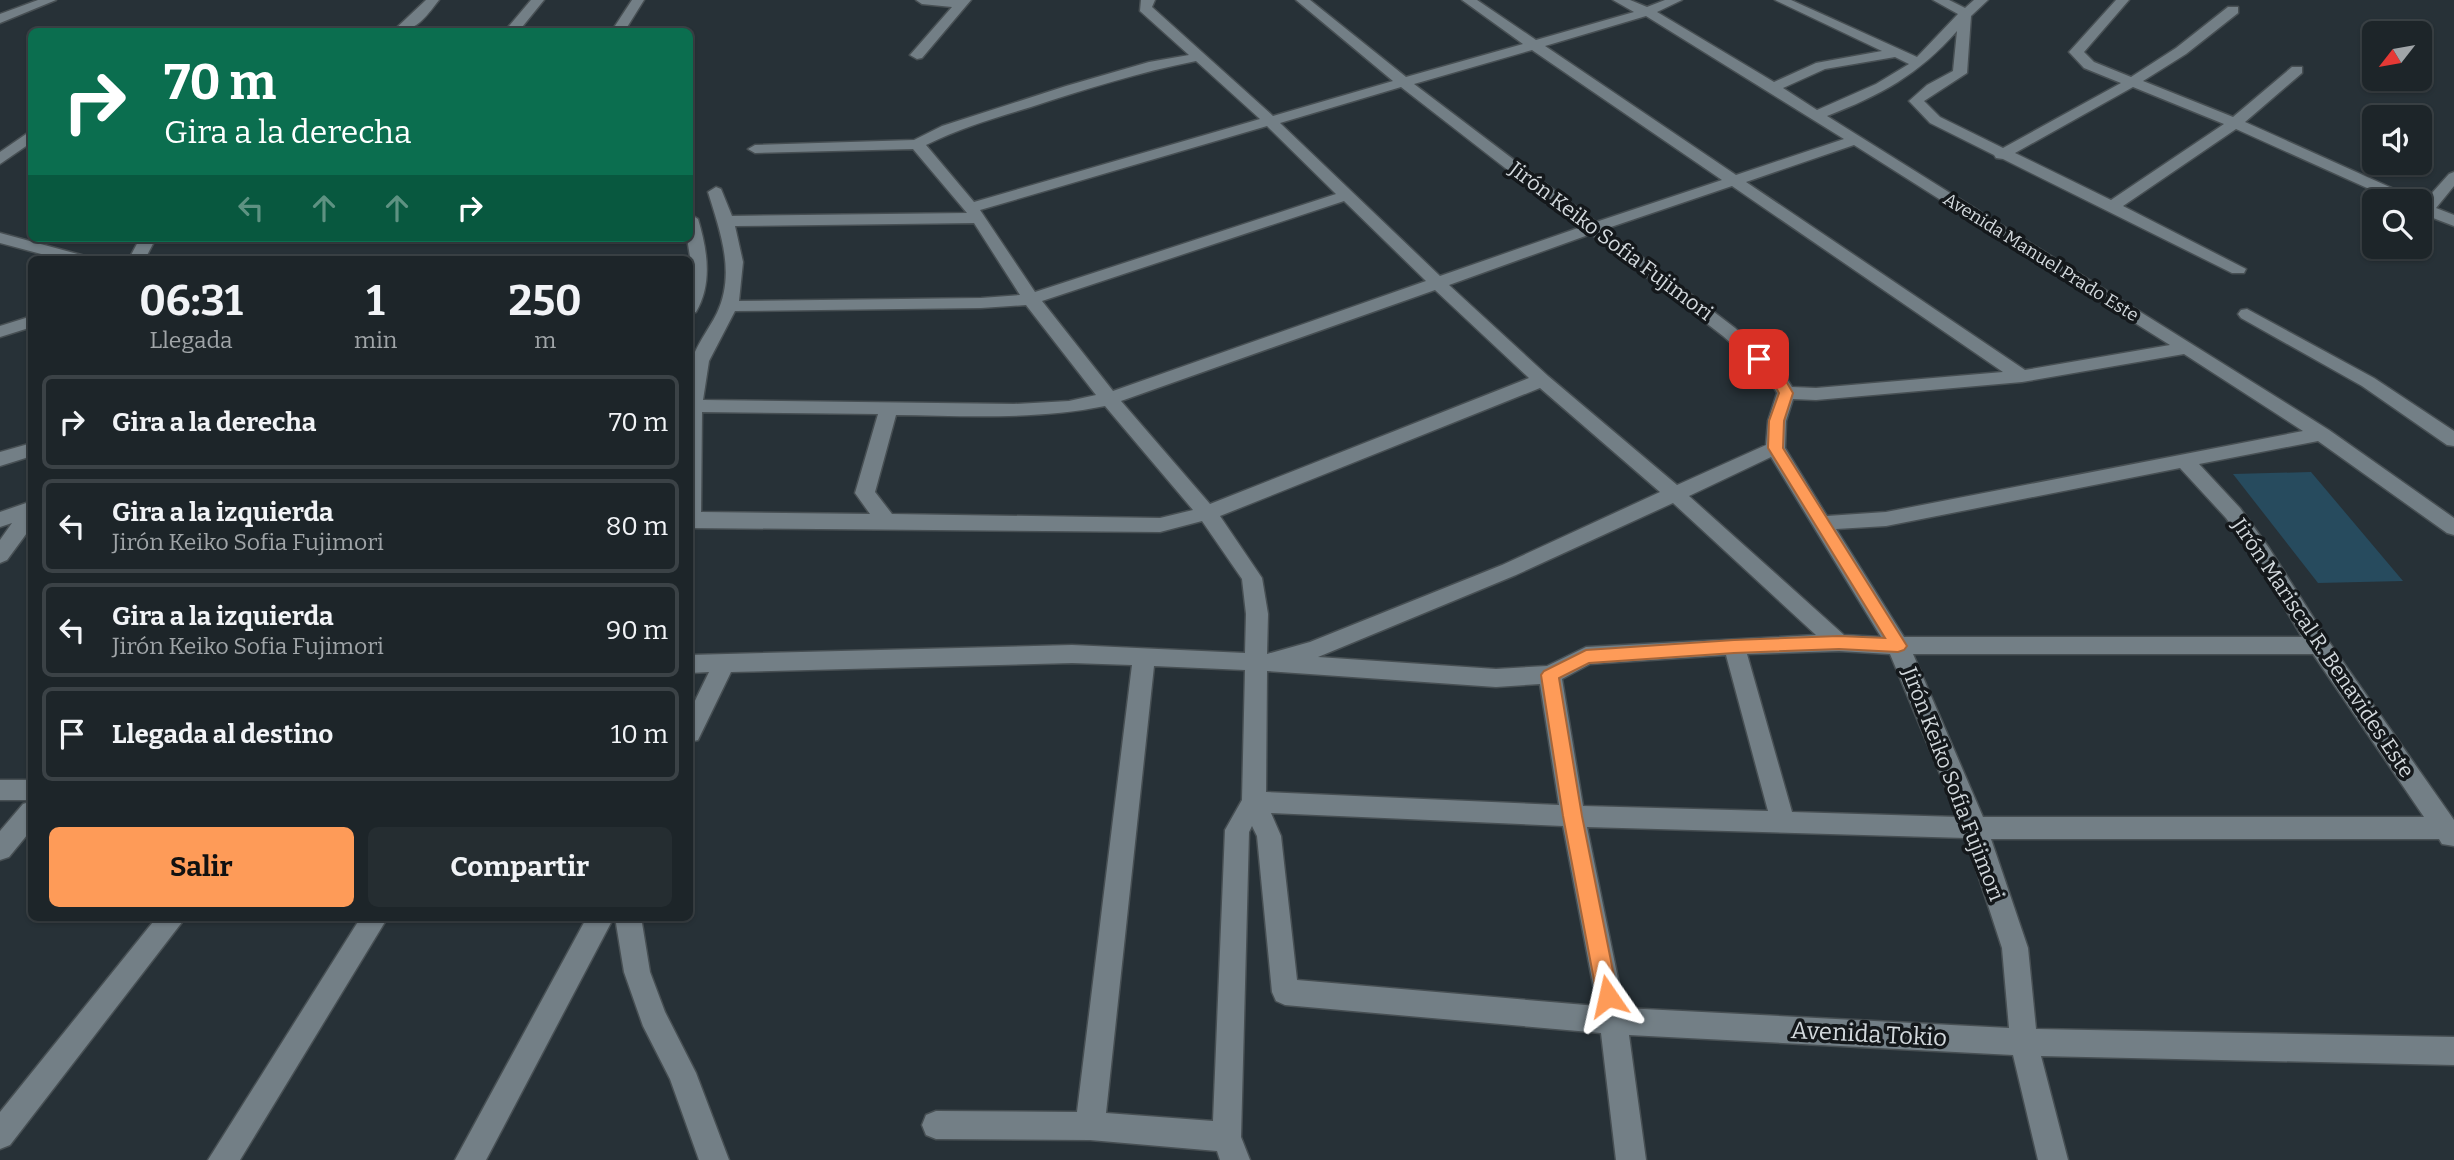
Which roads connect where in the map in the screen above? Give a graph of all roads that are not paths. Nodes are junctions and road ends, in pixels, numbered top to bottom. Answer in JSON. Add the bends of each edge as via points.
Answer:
{"nodes":[{"id":1,"x":33,"y":0,"type":"edge"},
{"id":2,"x":50,"y":0,"type":"edge"},
{"id":3,"x":433,"y":0,"type":"edge"},
{"id":4,"x":538,"y":0,"type":"edge"},
{"id":5,"x":638,"y":0,"type":"edge"},
{"id":6,"x":922,"y":0,"type":"edge"},
{"id":7,"x":1149,"y":0,"type":"edge"},
{"id":8,"x":1302,"y":0,"type":"edge"},
{"id":9,"x":1468,"y":0,"type":"edge"},
{"id":10,"x":1619,"y":0,"type":"edge"},
{"id":11,"x":1676,"y":0,"type":"edge"},
{"id":12,"x":1781,"y":0,"type":"edge"},
{"id":13,"x":1939,"y":0,"type":"edge"},
{"id":14,"x":1982,"y":0,"type":"edge"},
{"id":15,"x":2123,"y":0,"type":"edge"},
{"id":16,"x":963,"y":2,"type":"edge"},
{"id":17,"x":0,"y":5,"type":"edge"},
{"id":18,"x":2233,"y":10,"type":"dead end"},
{"id":19,"x":1647,"y":12,"type":"junction"},
{"id":20,"x":1965,"y":13,"type":"junction"},
{"id":21,"x":0,"y":19,"type":"edge"},
{"id":22,"x":404,"y":28,"type":"edge"},
{"id":23,"x":507,"y":28,"type":"edge"},
{"id":24,"x":620,"y":28,"type":"edge"},
{"id":25,"x":1534,"y":44,"type":"junction"},
{"id":26,"x":1896,"y":53,"type":"junction"},
{"id":27,"x":917,"y":55,"type":"dead end"},
{"id":28,"x":1198,"y":57,"type":"junction"},
{"id":29,"x":1918,"y":63,"type":"junction"},
{"id":30,"x":2297,"y":70,"type":"dead end"},
{"id":31,"x":2130,"y":81,"type":"junction"},
{"id":32,"x":1403,"y":82,"type":"junction"},
{"id":33,"x":1773,"y":88,"type":"junction"},
{"id":34,"x":1816,"y":116,"type":"junction"},
{"id":35,"x":1269,"y":120,"type":"junction"},
{"id":36,"x":2235,"y":123,"type":"junction"},
{"id":37,"x":28,"y":137,"type":"edge"},
{"id":38,"x":1855,"y":140,"type":"junction"},
{"id":39,"x":917,"y":144,"type":"junction"},
{"id":40,"x":755,"y":149,"type":"dead end"},
{"id":41,"x":2001,"y":155,"type":"junction"},
{"id":42,"x":0,"y":159,"type":"edge"},
{"id":43,"x":2454,"y":177,"type":"edge"},
{"id":44,"x":1733,"y":181,"type":"junction"},
{"id":45,"x":2381,"y":189,"type":"edge"},
{"id":46,"x":716,"y":192,"type":"dead end"},
{"id":47,"x":1347,"y":195,"type":"junction"},
{"id":48,"x":2432,"y":199,"type":"edge"},
{"id":49,"x":2111,"y":207,"type":"junction"},
{"id":50,"x":2432,"y":212,"type":"edge"},
{"id":51,"x":974,"y":213,"type":"junction"},
{"id":52,"x":725,"y":220,"type":"junction"},
{"id":53,"x":2454,"y":221,"type":"edge"},
{"id":54,"x":1593,"y":228,"type":"junction"},
{"id":55,"x":693,"y":230,"type":"edge"},
{"id":56,"x":0,"y":238,"type":"edge"},
{"id":57,"x":68,"y":256,"type":"edge"},
{"id":58,"x":2238,"y":269,"type":"dead end"},
{"id":59,"x":1436,"y":282,"type":"junction"},
{"id":60,"x":1031,"y":299,"type":"junction"},
{"id":61,"x":693,"y":300,"type":"edge"},
{"id":62,"x":729,"y":306,"type":"junction"},
{"id":63,"x":2247,"y":314,"type":"dead end"},
{"id":64,"x":28,"y":322,"type":"edge"},
{"id":65,"x":0,"y":332,"type":"edge"},
{"id":66,"x":2186,"y":348,"type":"junction"},
{"id":67,"x":2022,"y":376,"type":"junction"},
{"id":68,"x":1542,"y":380,"type":"junction"},
{"id":69,"x":1786,"y":393,"type":"junction"},
{"id":70,"x":1110,"y":399,"type":"junction"},
{"id":71,"x":695,"y":405,"type":"junction"},
{"id":72,"x":889,"y":408,"type":"junction"},
{"id":73,"x":2322,"y":435,"type":"junction"},
{"id":74,"x":2454,"y":440,"type":"edge"},
{"id":75,"x":1775,"y":448,"type":"junction"},
{"id":76,"x":28,"y":450,"type":"edge"},
{"id":77,"x":693,"y":451,"type":"edge"},
{"id":78,"x":0,"y":459,"type":"edge"},
{"id":79,"x":2185,"y":461,"type":"junction"},
{"id":80,"x":1676,"y":495,"type":"junction"},
{"id":81,"x":28,"y":510,"type":"edge"},
{"id":82,"x":1207,"y":513,"type":"junction"},
{"id":83,"x":28,"y":515,"type":"edge"},
{"id":84,"x":0,"y":520,"type":"edge"},
{"id":85,"x":693,"y":520,"type":"edge"},
{"id":86,"x":887,"y":522,"type":"junction"},
{"id":87,"x":1824,"y":523,"type":"junction"},
{"id":88,"x":2454,"y":528,"type":"edge"},
{"id":89,"x":0,"y":555,"type":"edge"},
{"id":90,"x":1839,"y":643,"type":"junction"},
{"id":91,"x":2319,"y":645,"type":"junction"},
{"id":92,"x":1734,"y":646,"type":"junction"},
{"id":93,"x":1898,"y":646,"type":"junction"},
{"id":94,"x":1144,"y":657,"type":"junction"},
{"id":95,"x":1256,"y":662,"type":"junction"},
{"id":96,"x":693,"y":664,"type":"edge"},
{"id":97,"x":724,"y":664,"type":"junction"},
{"id":98,"x":1550,"y":675,"type":"junction"},
{"id":99,"x":693,"y":727,"type":"edge"},
{"id":100,"x":0,"y":790,"type":"edge"},
{"id":101,"x":28,"y":790,"type":"edge"},
{"id":102,"x":1254,"y":802,"type":"junction"},
{"id":103,"x":28,"y":816,"type":"edge"},
{"id":104,"x":1573,"y":816,"type":"junction"},
{"id":105,"x":1783,"y":822,"type":"junction"},
{"id":106,"x":1975,"y":828,"type":"junction"},
{"id":107,"x":2450,"y":834,"type":"edge"},
{"id":108,"x":0,"y":849,"type":"edge"},
{"id":109,"x":170,"y":921,"type":"edge"},
{"id":110,"x":372,"y":921,"type":"edge"},
{"id":111,"x":599,"y":921,"type":"edge"},
{"id":112,"x":629,"y":921,"type":"edge"},
{"id":113,"x":1613,"y":1021,"type":"junction"},
{"id":114,"x":2024,"y":1042,"type":"junction"},
{"id":115,"x":2454,"y":1051,"type":"edge"},
{"id":116,"x":936,"y":1125,"type":"dead end"},
{"id":117,"x":1090,"y":1126,"type":"junction"},
{"id":118,"x":0,"y":1135,"type":"edge"},
{"id":119,"x":1231,"y":1148,"type":"edge"},
{"id":120,"x":223,"y":1160,"type":"edge"},
{"id":121,"x":470,"y":1160,"type":"edge"},
{"id":122,"x":714,"y":1160,"type":"edge"},
{"id":123,"x":1631,"y":1160,"type":"edge"},
{"id":124,"x":2053,"y":1160,"type":"edge"}],
"edges":[{"from":1,"to":17,"type":"street"},
{"from":2,"to":21,"type":"street"},
{"from":3,"to":22,"type":"street"},
{"from":4,"to":23,"type":"street"},
{"from":5,"to":24,"type":"street"},
{"from":6,"to":16,"type":"street"},
{"from":7,"to":28,"type":"street","via":[[1145,8]]},
{"from":8,"to":32,"type":"street","name":"Jirón Keiko Sofia Fujimori"},
{"from":9,"to":25,"type":"street"},
{"from":10,"to":19,"type":"street","name":"Avenida Manuel Prado Este"},
{"from":11,"to":19,"type":"street"},
{"from":12,"to":26,"type":"street"},
{"from":13,"to":20,"type":"street"},
{"from":14,"to":20,"type":"street"},
{"from":15,"to":31,"type":"street","via":[[2076,52],[2089,65]]},
{"from":16,"to":27,"type":"street"},
{"from":18,"to":31,"type":"street"},
{"from":19,"to":25,"type":"street"},
{"from":19,"to":33,"type":"street","name":"Avenida Manuel Prado Este"},
{"from":20,"to":29,"type":"street"},
{"from":20,"to":41,"type":"street","via":[[1960,73],[1916,101],[1934,120]]},
{"from":25,"to":32,"type":"street"},
{"from":25,"to":44,"type":"street"},
{"from":26,"to":29,"type":"street"},
{"from":26,"to":33,"type":"street","via":[[1821,65]]},
{"from":28,"to":35,"type":"street"},
{"from":28,"to":39,"type":"street","via":[[1072,89],[947,129]]},
{"from":29,"to":34,"type":"street","via":[[1871,94]]},
{"from":30,"to":36,"type":"street"},
{"from":31,"to":36,"type":"street"},
{"from":31,"to":41,"type":"street"},
{"from":32,"to":35,"type":"street"},
{"from":32,"to":54,"type":"street","name":"Jirón Keiko Sofia Fujimori"},
{"from":33,"to":34,"type":"street","name":"Avenida Manuel Prado Este"},
{"from":34,"to":38,"type":"street","name":"Avenida Manuel Prado Este"},
{"from":35,"to":47,"type":"street"},
{"from":35,"to":51,"type":"street"},
{"from":36,"to":45,"type":"street"},
{"from":36,"to":49,"type":"street"},
{"from":37,"to":42,"type":"street"},
{"from":38,"to":44,"type":"street"},
{"from":38,"to":66,"type":"street","name":"Avenida Manuel Prado Este"},
{"from":39,"to":40,"type":"street"},
{"from":39,"to":51,"type":"street"},
{"from":41,"to":49,"type":"street"},
{"from":43,"to":48,"type":"street"},
{"from":44,"to":54,"type":"street"},
{"from":44,"to":67,"type":"street"},
{"from":46,"to":52,"type":"street"},
{"from":47,"to":59,"type":"street"},
{"from":47,"to":60,"type":"street"},
{"from":49,"to":58,"type":"street"},
{"from":50,"to":53,"type":"street"},
{"from":51,"to":52,"type":"street"},
{"from":51,"to":60,"type":"street"},
{"from":52,"to":62,"type":"street","via":[[734,243]]},
{"from":54,"to":59,"type":"street"},
{"from":54,"to":69,"type":"street","name":"Jirón Keiko Sofia Fujimori","via":[[1729,332],[1774,372]]},
{"from":55,"to":61,"type":"street","via":[[701,260]]},
{"from":56,"to":57,"type":"street"},
{"from":59,"to":68,"type":"street"},
{"from":59,"to":70,"type":"street"},
{"from":60,"to":62,"type":"street"},
{"from":60,"to":70,"type":"street"},
{"from":62,"to":71,"type":"street","via":[[704,345]]},
{"from":63,"to":74,"type":"street","via":[[2368,382]]},
{"from":64,"to":65,"type":"street"},
{"from":66,"to":67,"type":"street"},
{"from":66,"to":73,"type":"street","name":"Avenida Manuel Prado Este"},
{"from":67,"to":69,"type":"street"},
{"from":68,"to":80,"type":"street"},
{"from":68,"to":82,"type":"street"},
{"from":69,"to":75,"type":"street","via":[[1776,421]]},
{"from":70,"to":72,"type":"street","via":[[1013,410]]},
{"from":70,"to":82,"type":"street"},
{"from":71,"to":72,"type":"street"},
{"from":71,"to":77,"type":"street"},
{"from":72,"to":86,"type":"street","via":[[865,493]]},
{"from":73,"to":79,"type":"street"},
{"from":73,"to":88,"type":"street","name":"Avenida Manuel Prado Este"},
{"from":75,"to":80,"type":"street"},
{"from":75,"to":87,"type":"street","name":"Jirón Keiko Sofia Fujimori"},
{"from":76,"to":78,"type":"street"},
{"from":79,"to":87,"type":"street","via":[[1886,519]]},
{"from":79,"to":91,"type":"street","name":"Jirón Mariscal R. Benavides Este","via":[[2233,513]]},
{"from":80,"to":90,"type":"street"},
{"from":80,"to":95,"type":"street","via":[[1314,650]]},
{"from":81,"to":84,"type":"street"},
{"from":82,"to":86,"type":"street","via":[[1160,524]]},
{"from":82,"to":95,"type":"street","via":[[1252,578]]},
{"from":83,"to":89,"type":"street"},
{"from":85,"to":86,"type":"street"},
{"from":87,"to":93,"type":"street","name":"Jirón Keiko Sofia Fujimori"},
{"from":90,"to":92,"type":"street"},
{"from":90,"to":93,"type":"street"},
{"from":91,"to":93,"type":"street"},
{"from":91,"to":107,"type":"street","name":"Jirón Mariscal R. Benavides Este"},
{"from":92,"to":98,"type":"street","via":[[1586,656]]},
{"from":92,"to":105,"type":"street"},
{"from":93,"to":106,"type":"street","name":"Jirón Keiko Sofia Fujimori"},
{"from":94,"to":95,"type":"street"},
{"from":94,"to":97,"type":"street","via":[[1072,654]]},
{"from":94,"to":117,"type":"street"},
{"from":95,"to":98,"type":"street","via":[[1496,678]]},
{"from":95,"to":102,"type":"street"},
{"from":96,"to":97,"type":"street"},
{"from":97,"to":99,"type":"street"},
{"from":98,"to":104,"type":"street"},
{"from":100,"to":101,"type":"street"},
{"from":102,"to":104,"type":"street"},
{"from":102,"to":113,"type":"street","name":"Avenida Tokio","via":[[1269,836],[1285,992]]},
{"from":102,"to":119,"type":"street","via":[[1237,830]]},
{"from":103,"to":108,"type":"street"},
{"from":104,"to":105,"type":"street"},
{"from":104,"to":113,"type":"street"},
{"from":105,"to":106,"type":"street"},
{"from":106,"to":107,"type":"street"},
{"from":106,"to":114,"type":"street","name":"Jirón Keiko Sofia Fujimori","via":[[2015,948]]},
{"from":109,"to":118,"type":"street"},
{"from":110,"to":120,"type":"street"},
{"from":111,"to":121,"type":"street"},
{"from":112,"to":122,"type":"street","via":[[637,972],[653,1017],[682,1073]]},
{"from":113,"to":114,"type":"street","name":"Avenida Tokio"},
{"from":113,"to":123,"type":"street"},
{"from":114,"to":115,"type":"street","name":"Avenida Tokio"},
{"from":114,"to":124,"type":"street","name":"Jirón Keiko Sofia Fujimori"},
{"from":116,"to":117,"type":"street"},
{"from":117,"to":119,"type":"street"}]}
